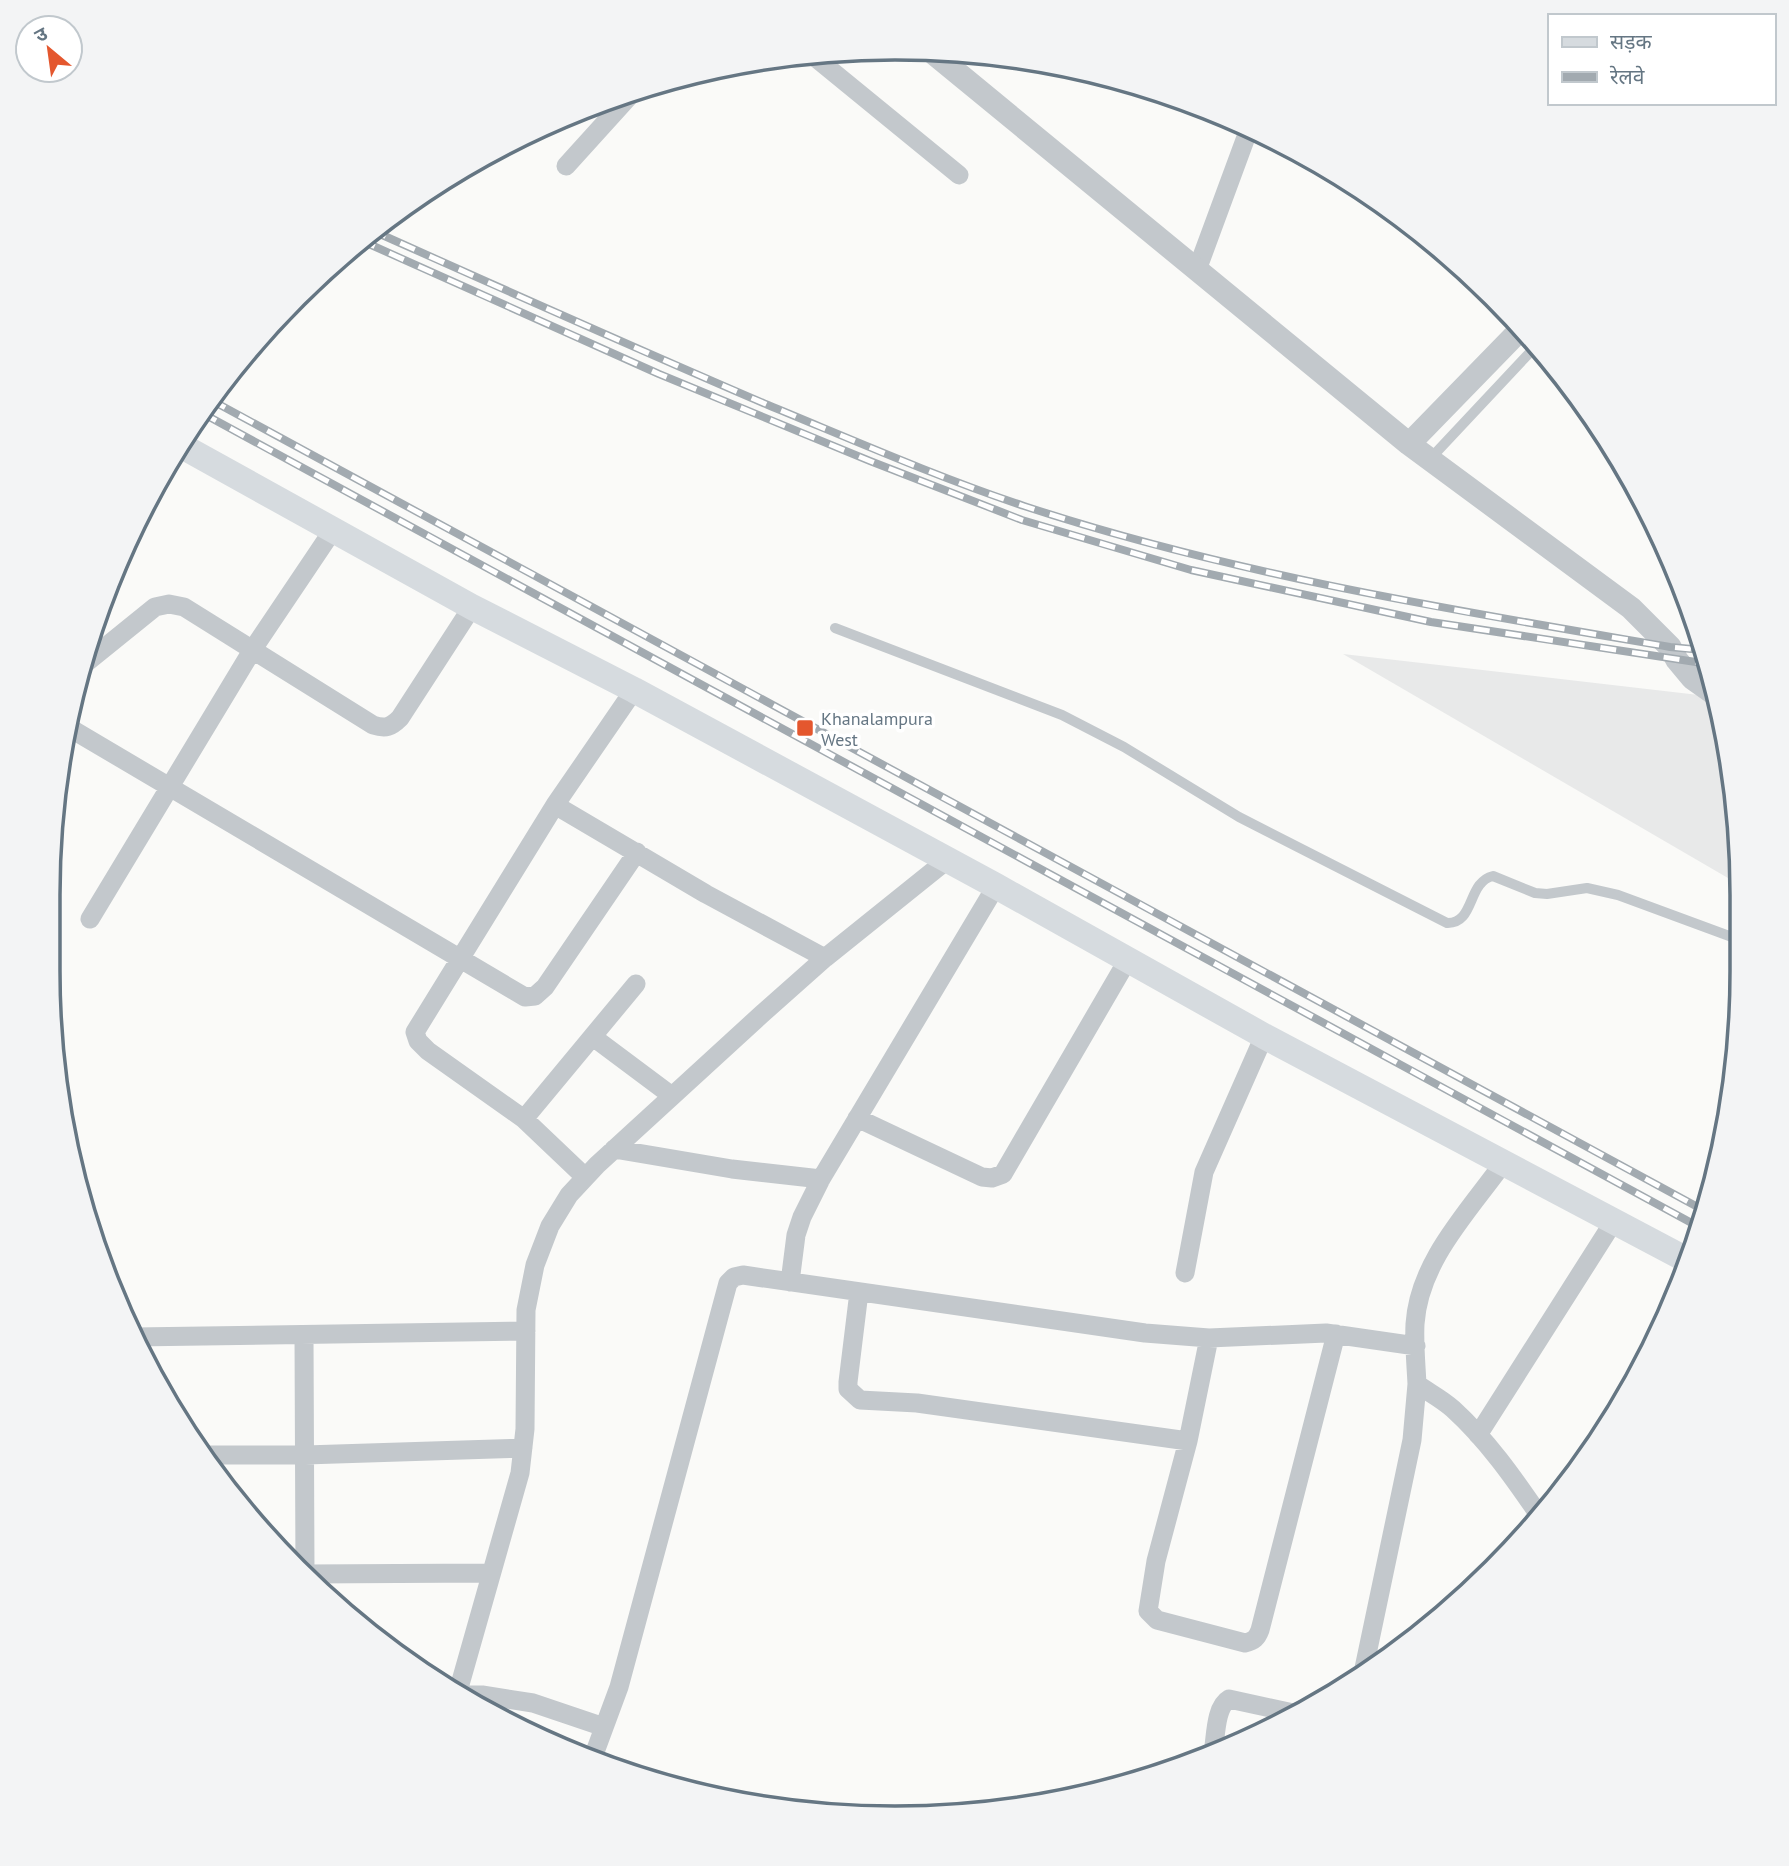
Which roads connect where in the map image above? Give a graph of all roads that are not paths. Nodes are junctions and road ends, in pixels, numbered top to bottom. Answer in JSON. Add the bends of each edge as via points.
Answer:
{"nodes":[{"id":1,"x":943,"y":61,"type":"edge"},
{"id":2,"x":822,"y":63,"type":"edge"},
{"id":3,"x":605,"y":112,"type":"edge"},
{"id":4,"x":1246,"y":138,"type":"edge"},
{"id":5,"x":566,"y":166,"type":"dead end"},
{"id":6,"x":959,"y":175,"type":"dead end"},
{"id":7,"x":1197,"y":270,"type":"junction"},
{"id":8,"x":1515,"y":336,"type":"edge"},
{"id":9,"x":1529,"y":353,"type":"edge"},
{"id":10,"x":1409,"y":444,"type":"junction"},
{"id":11,"x":188,"y":450,"type":"edge"},
{"id":12,"x":1429,"y":459,"type":"junction"},
{"id":13,"x":333,"y":530,"type":"junction"},
{"id":14,"x":472,"y":607,"type":"junction"},
{"id":15,"x":835,"y":628,"type":"dead end"},
{"id":16,"x":253,"y":649,"type":"junction"},
{"id":17,"x":95,"y":656,"type":"edge"},
{"id":18,"x":1703,"y":686,"type":"edge"},
{"id":19,"x":634,"y":690,"type":"junction"},
{"id":20,"x":76,"y":732,"type":"edge"},
{"id":21,"x":169,"y":788,"type":"junction"},
{"id":22,"x":555,"y":805,"type":"junction"},
{"id":23,"x":637,"y":852,"type":"junction"},
{"id":24,"x":947,"y":860,"type":"junction"},
{"id":25,"x":996,"y":886,"type":"junction"},
{"id":26,"x":90,"y":919,"type":"dead end"},
{"id":27,"x":1730,"y":936,"type":"edge"},
{"id":28,"x":459,"y":958,"type":"junction"},
{"id":29,"x":825,"y":958,"type":"junction"},
{"id":30,"x":1127,"y":961,"type":"junction"},
{"id":31,"x":636,"y":984,"type":"dead end"},
{"id":32,"x":593,"y":1037,"type":"junction"},
{"id":33,"x":1264,"y":1037,"type":"junction"},
{"id":34,"x":672,"y":1096,"type":"junction"},
{"id":35,"x":857,"y":1118,"type":"junction"},
{"id":36,"x":524,"y":1119,"type":"junction"},
{"id":37,"x":614,"y":1149,"type":"junction"},
{"id":38,"x":1504,"y":1162,"type":"junction"},
{"id":39,"x":585,"y":1177,"type":"junction"},
{"id":40,"x":821,"y":1179,"type":"junction"},
{"id":41,"x":1614,"y":1221,"type":"junction"},
{"id":42,"x":1679,"y":1257,"type":"edge"},
{"id":43,"x":1185,"y":1273,"type":"dead end"},
{"id":44,"x":790,"y":1282,"type":"junction"},
{"id":45,"x":859,"y":1292,"type":"junction"},
{"id":46,"x":526,"y":1331,"type":"junction"},
{"id":47,"x":1336,"y":1334,"type":"junction"},
{"id":48,"x":304,"y":1335,"type":"junction"},
{"id":49,"x":144,"y":1337,"type":"edge"},
{"id":50,"x":1209,"y":1338,"type":"junction"},
{"id":51,"x":1416,"y":1346,"type":"junction"},
{"id":52,"x":1417,"y":1384,"type":"junction"},
{"id":53,"x":1478,"y":1435,"type":"junction"},
{"id":54,"x":1188,"y":1441,"type":"junction"},
{"id":55,"x":523,"y":1448,"type":"junction"},
{"id":56,"x":214,"y":1455,"type":"edge"},
{"id":57,"x":304,"y":1455,"type":"junction"},
{"id":58,"x":1534,"y":1508,"type":"edge"},
{"id":59,"x":305,"y":1563,"type":"edge"},
{"id":60,"x":490,"y":1573,"type":"junction"},
{"id":61,"x":317,"y":1574,"type":"edge"},
{"id":62,"x":1366,"y":1661,"type":"edge"},
{"id":63,"x":460,"y":1684,"type":"edge"},
{"id":64,"x":477,"y":1695,"type":"edge"},
{"id":65,"x":1282,"y":1711,"type":"edge"},
{"id":66,"x":604,"y":1727,"type":"junction"},
{"id":67,"x":1214,"y":1743,"type":"edge"},
{"id":68,"x":595,"y":1751,"type":"edge"}],
"edges":[{"from":1,"to":7,"type":"street"},
{"from":2,"to":6,"type":"street"},
{"from":3,"to":5,"type":"street"},
{"from":4,"to":7,"type":"street"},
{"from":7,"to":10,"type":"street"},
{"from":8,"to":10,"type":"street"},
{"from":9,"to":12,"type":"lane"},
{"from":10,"to":12,"type":"street"},
{"from":11,"to":13,"type":"main road"},
{"from":12,"to":18,"type":"street","via":[[1631,608]]},
{"from":13,"to":14,"type":"main road"},
{"from":13,"to":16,"type":"street"},
{"from":14,"to":16,"type":"street","via":[[400,718],[383,728]]},
{"from":14,"to":19,"type":"main road"},
{"from":15,"to":27,"type":"lane","via":[[1062,715],[1239,817],[1447,923],[1462,919],[1480,882],[1493,876],[1535,893],[1587,888],[1618,895]]},
{"from":16,"to":17,"type":"street","via":[[184,607],[169,604],[155,607]]},
{"from":16,"to":21,"type":"street"},
{"from":19,"to":22,"type":"street"},
{"from":19,"to":24,"type":"main road"},
{"from":20,"to":21,"type":"street"},
{"from":21,"to":26,"type":"street"},
{"from":21,"to":28,"type":"street"},
{"from":22,"to":23,"type":"street"},
{"from":22,"to":28,"type":"street"},
{"from":23,"to":28,"type":"street","via":[[545,988],[534,996],[515,992]]},
{"from":23,"to":29,"type":"street"},
{"from":24,"to":25,"type":"main road"},
{"from":24,"to":29,"type":"street"},
{"from":25,"to":30,"type":"main road"},
{"from":25,"to":35,"type":"street"},
{"from":28,"to":36,"type":"street","via":[[418,1025],[418,1041]]},
{"from":29,"to":34,"type":"street"},
{"from":30,"to":33,"type":"main road"},
{"from":30,"to":35,"type":"street","via":[[1003,1174],[982,1177]]},
{"from":31,"to":32,"type":"street"},
{"from":32,"to":34,"type":"street"},
{"from":32,"to":36,"type":"street"},
{"from":33,"to":38,"type":"main road"},
{"from":33,"to":43,"type":"street","via":[[1204,1172]]},
{"from":34,"to":37,"type":"street"},
{"from":35,"to":40,"type":"street"},
{"from":36,"to":39,"type":"street"},
{"from":37,"to":39,"type":"street"},
{"from":37,"to":40,"type":"street"},
{"from":38,"to":41,"type":"main road"},
{"from":38,"to":51,"type":"street","via":[[1436,1256],[1415,1323]]},
{"from":39,"to":46,"type":"street","via":[[550,1226],[535,1265]]},
{"from":40,"to":44,"type":"street","via":[[796,1235]]},
{"from":41,"to":42,"type":"main road"},
{"from":41,"to":53,"type":"street"},
{"from":44,"to":45,"type":"street"},
{"from":44,"to":66,"type":"street","via":[[743,1275],[728,1283],[619,1687]]},
{"from":45,"to":50,"type":"street"},
{"from":45,"to":54,"type":"street","via":[[848,1389],[860,1400],[917,1403]]},
{"from":46,"to":48,"type":"street"},
{"from":46,"to":55,"type":"street"},
{"from":47,"to":50,"type":"street"},
{"from":47,"to":51,"type":"street"},
{"from":47,"to":54,"type":"street","via":[[1260,1630],[1252,1642],[1157,1620],[1148,1611],[1156,1560]]},
{"from":48,"to":49,"type":"street"},
{"from":48,"to":57,"type":"street"},
{"from":50,"to":54,"type":"street"},
{"from":51,"to":52,"type":"street"},
{"from":52,"to":53,"type":"street","via":[[1451,1407]]},
{"from":52,"to":62,"type":"street","via":[[1412,1440]]},
{"from":53,"to":58,"type":"street"},
{"from":55,"to":57,"type":"street"},
{"from":55,"to":60,"type":"street"},
{"from":56,"to":57,"type":"street"},
{"from":57,"to":59,"type":"street"},
{"from":60,"to":61,"type":"street"},
{"from":60,"to":63,"type":"street"},
{"from":64,"to":66,"type":"street","via":[[533,1703]]},
{"from":65,"to":67,"type":"street","via":[[1229,1699],[1220,1708]]},
{"from":66,"to":68,"type":"street"}]}
